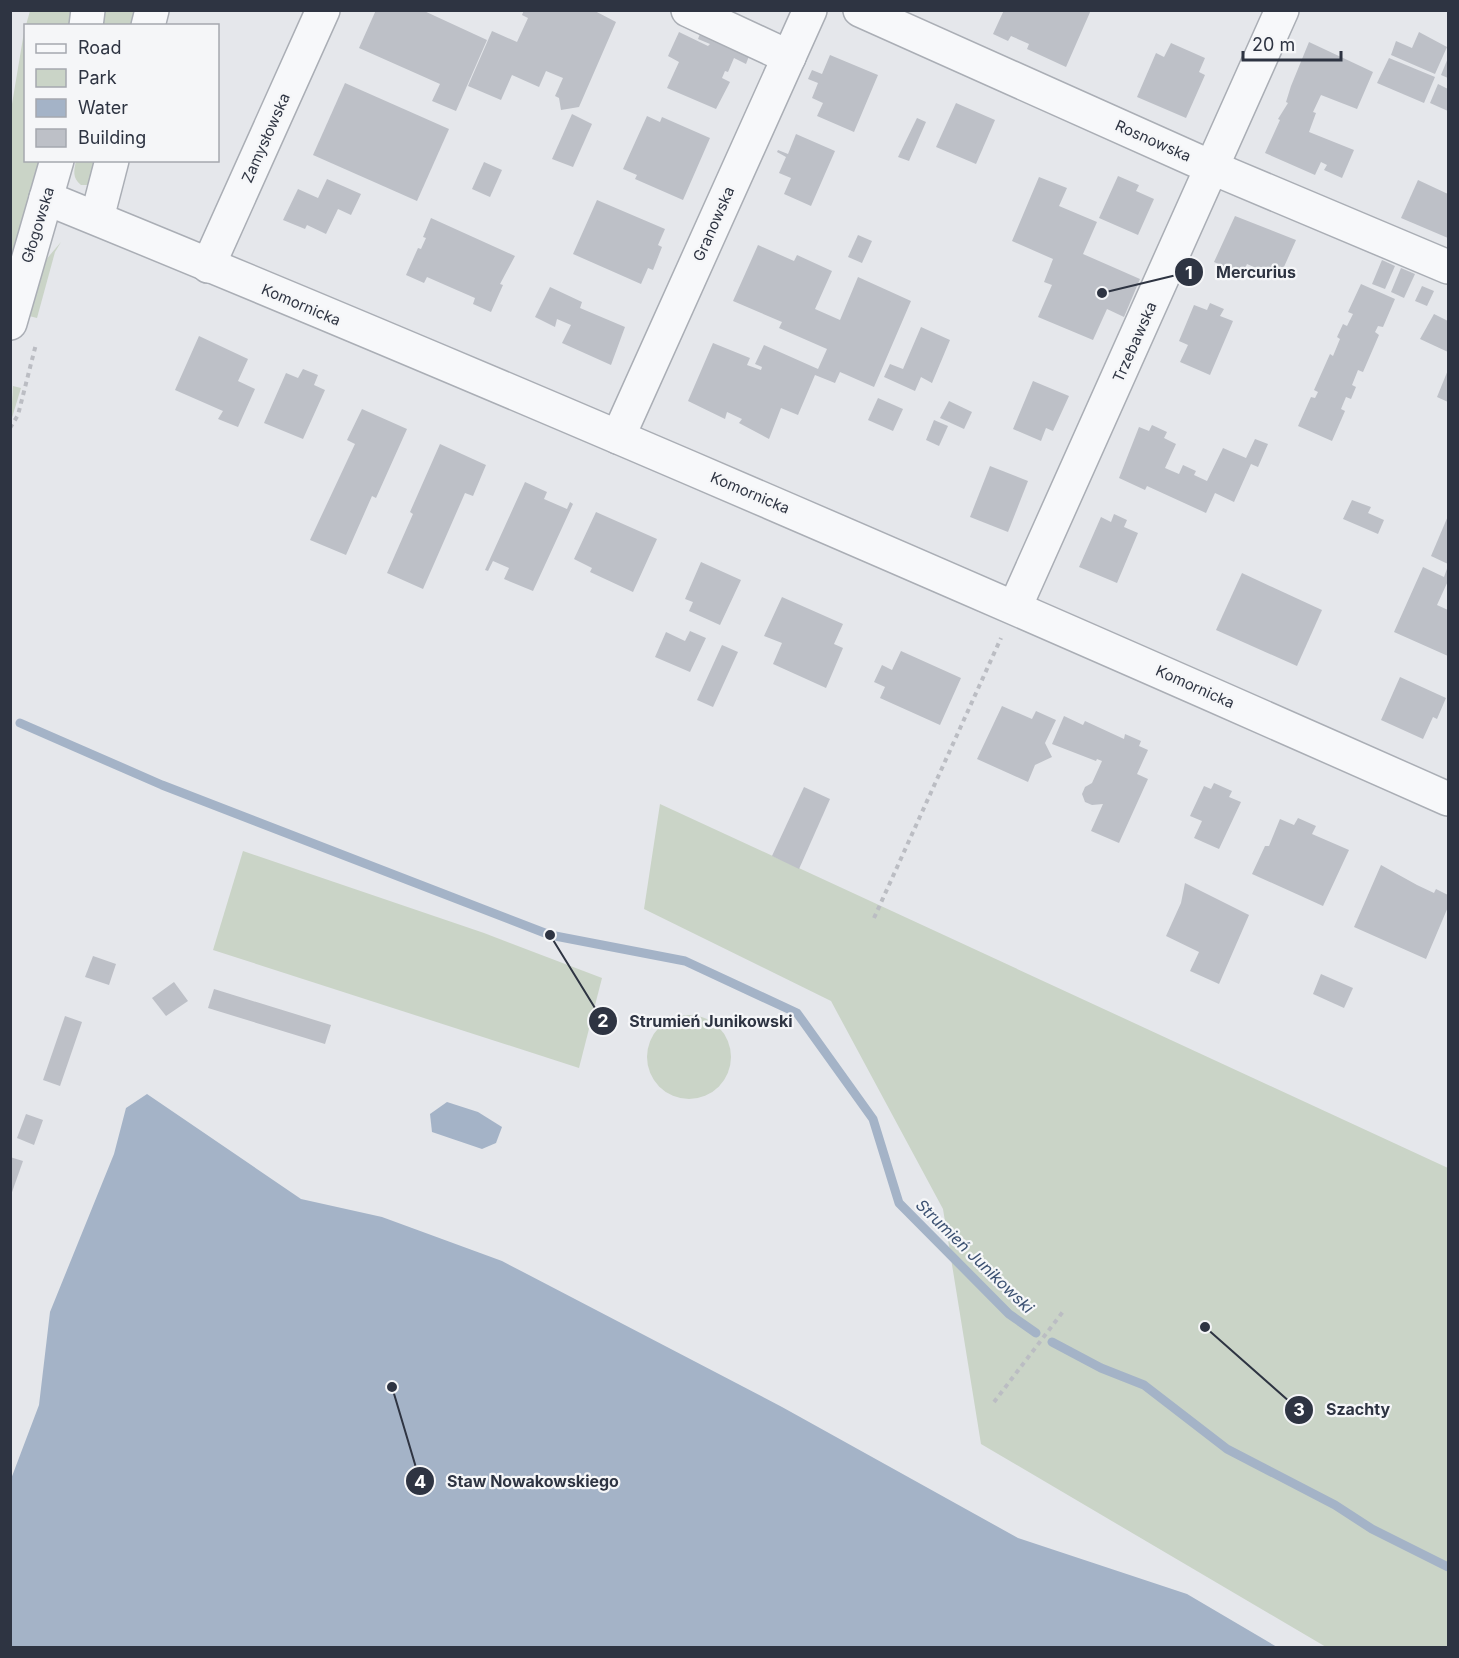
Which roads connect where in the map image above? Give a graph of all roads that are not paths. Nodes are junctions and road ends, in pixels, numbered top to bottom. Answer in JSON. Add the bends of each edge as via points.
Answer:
{"nodes":[{"id":1,"x":323,"y":10,"type":"edge"},
{"id":2,"x":688,"y":10,"type":"edge"},
{"id":3,"x":810,"y":10,"type":"edge"},
{"id":4,"x":861,"y":10,"type":"edge"},
{"id":5,"x":1282,"y":10,"type":"edge"},
{"id":6,"x":789,"y":57,"type":"junction"},
{"id":7,"x":56,"y":162,"type":"edge"},
{"id":8,"x":111,"y":162,"type":"edge"},
{"id":9,"x":1213,"y":168,"type":"junction"},
{"id":10,"x":46,"y":198,"type":"junction"},
{"id":11,"x":97,"y":218,"type":"junction"},
{"id":12,"x":208,"y":266,"type":"junction"},
{"id":13,"x":1449,"y":267,"type":"edge"},
{"id":14,"x":24,"y":330,"type":"edge"},
{"id":15,"x":618,"y":437,"type":"junction"},
{"id":16,"x":1015,"y":607,"type":"junction"},
{"id":17,"x":1449,"y":799,"type":"edge"}],
"edges":[{"from":1,"to":12,"type":"street","name":"Zamysłowska"},
{"from":2,"to":6,"type":"street"},
{"from":3,"to":6,"type":"street","name":"Granowska"},
{"from":4,"to":9,"type":"street","name":"Rosnowska"},
{"from":5,"to":9,"type":"street","name":"Trzebawska"},
{"from":6,"to":15,"type":"street","name":"Granowska"},
{"from":7,"to":10,"type":"street","name":"Głogowska"},
{"from":8,"to":11,"type":"street"},
{"from":9,"to":13,"type":"street","name":"Rosnowska"},
{"from":9,"to":16,"type":"street","name":"Trzebawska"},
{"from":10,"to":11,"type":"street","name":"Komornicka"},
{"from":10,"to":14,"type":"street","name":"Głogowska"},
{"from":11,"to":12,"type":"street","name":"Komornicka"},
{"from":12,"to":15,"type":"street","name":"Komornicka"},
{"from":15,"to":16,"type":"street","name":"Komornicka"},
{"from":16,"to":17,"type":"street","name":"Komornicka"}]}
